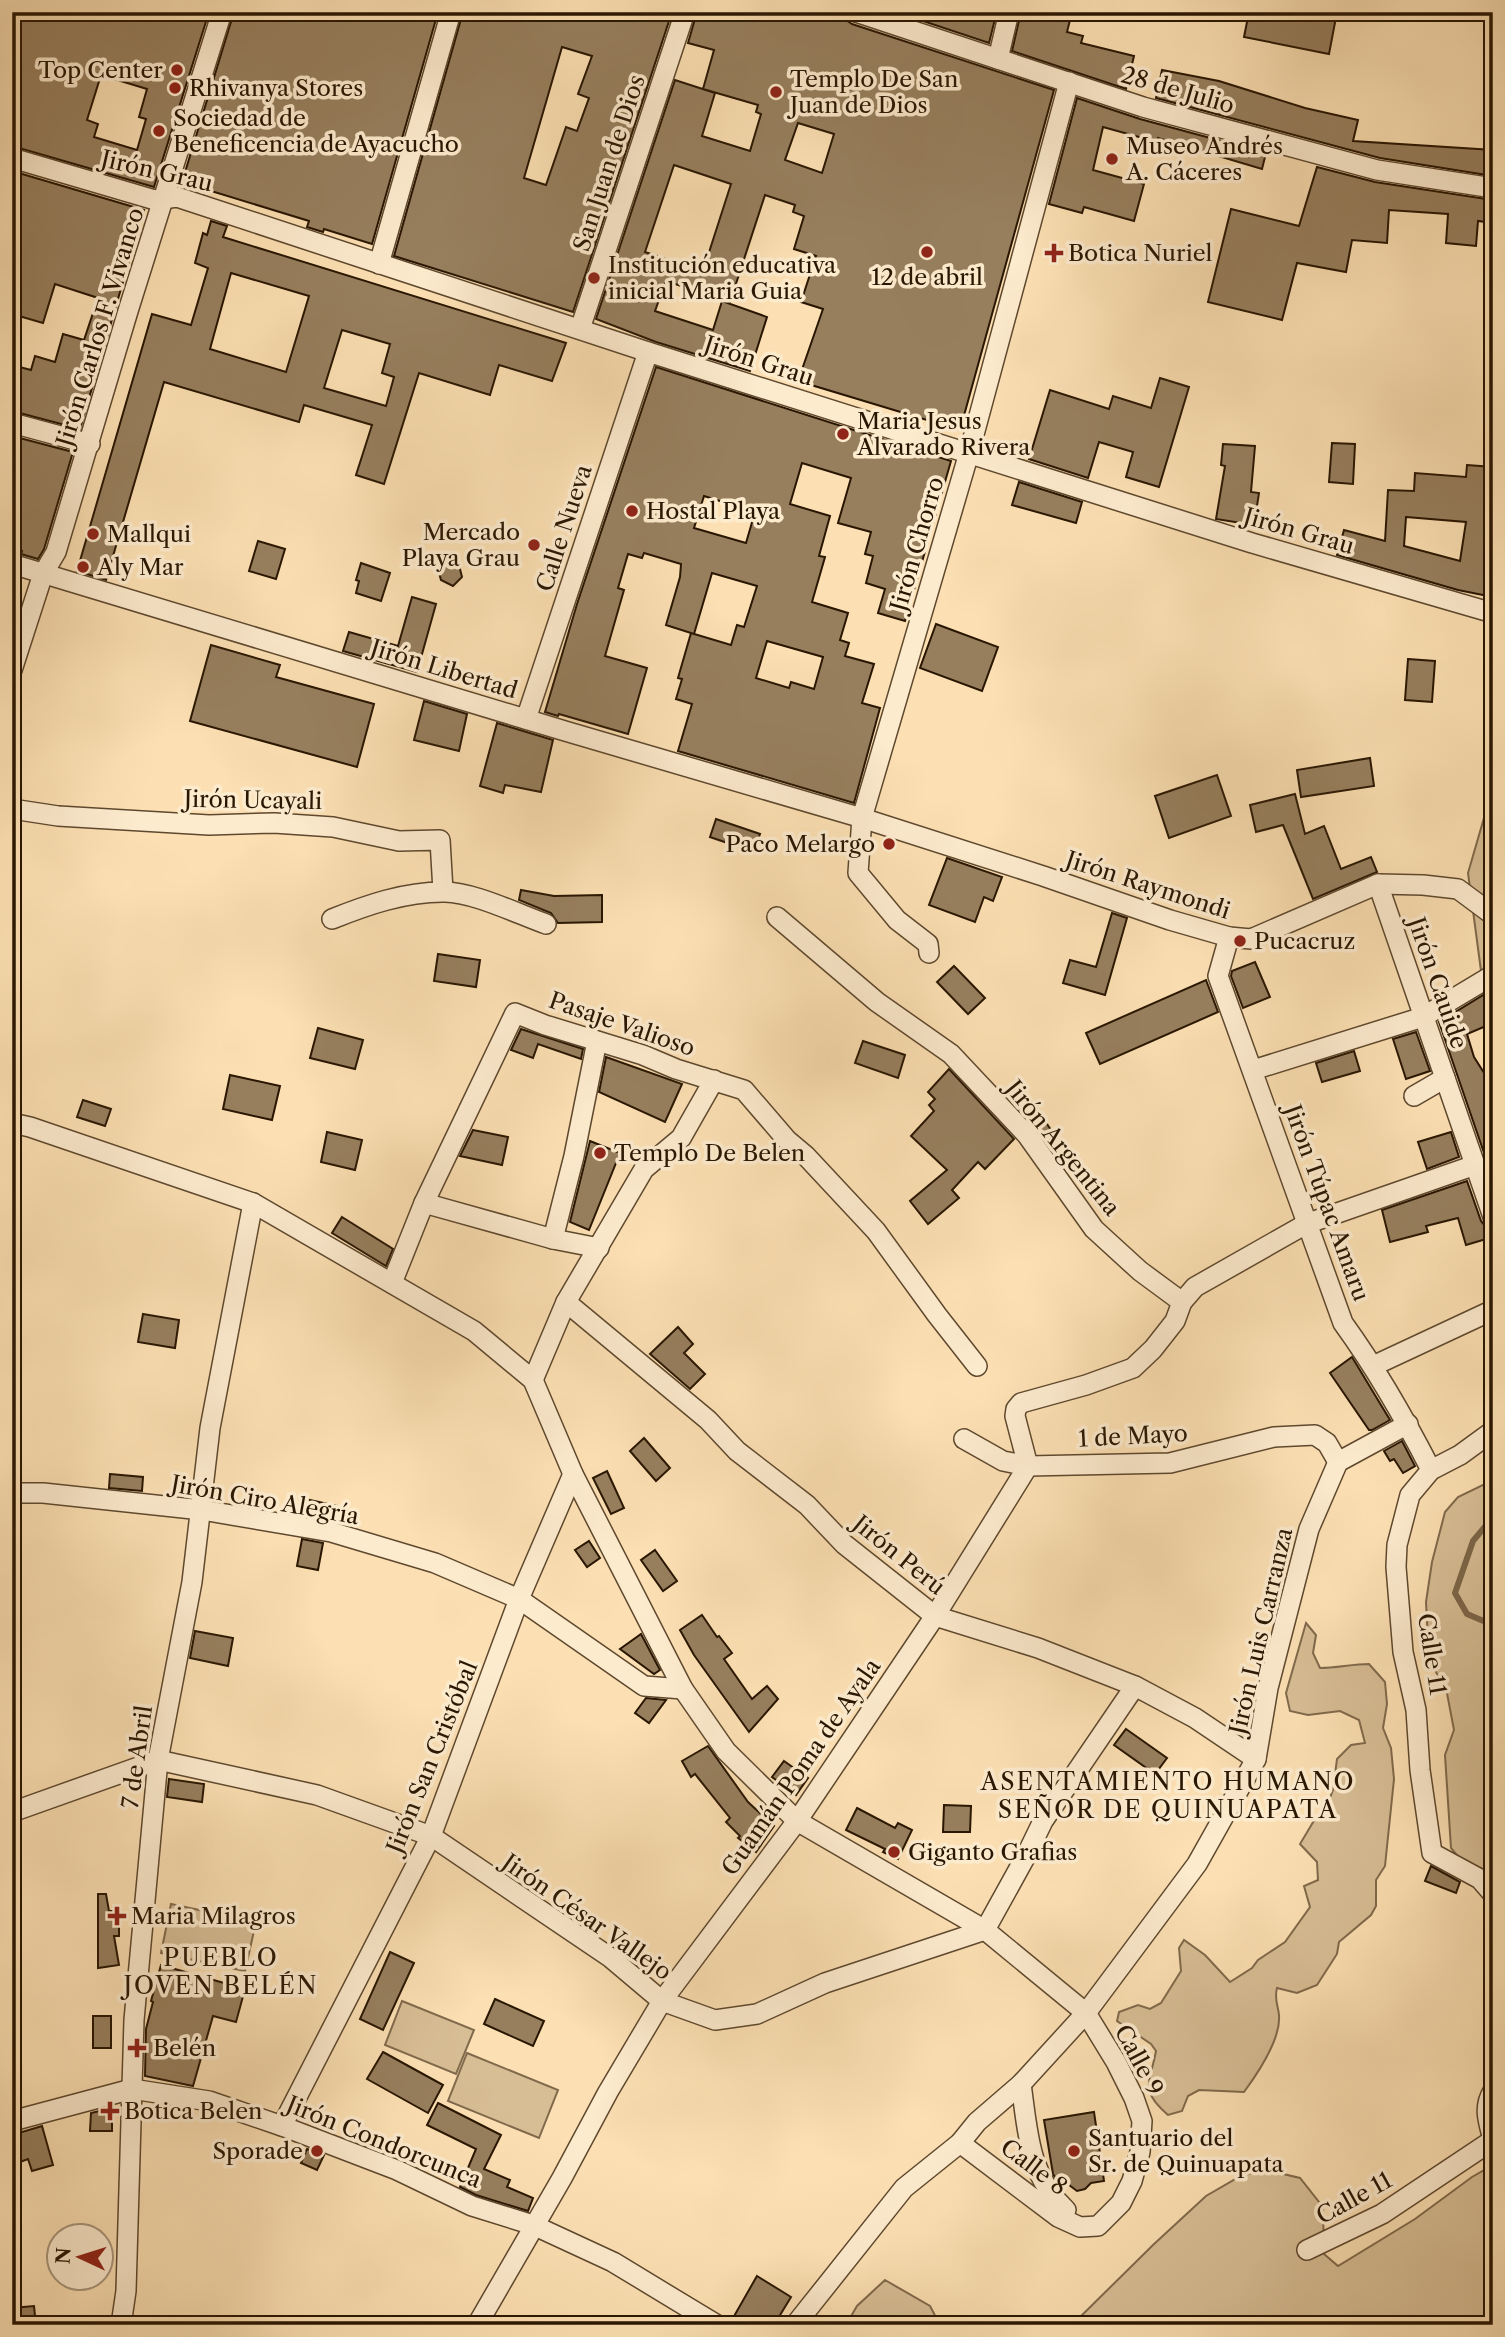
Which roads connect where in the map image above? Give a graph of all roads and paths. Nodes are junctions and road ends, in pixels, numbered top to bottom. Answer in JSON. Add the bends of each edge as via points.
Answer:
{"nodes":[{"id":1,"x":222,"y":12,"type":"edge"},
{"id":2,"x":451,"y":12,"type":"edge"},
{"id":3,"x":685,"y":12,"type":"edge"},
{"id":4,"x":856,"y":12,"type":"edge"},
{"id":5,"x":1009,"y":12,"type":"edge"},
{"id":6,"x":998,"y":58,"type":"junction"},
{"id":7,"x":1069,"y":82,"type":"junction"},
{"id":8,"x":12,"y":158,"type":"edge"},
{"id":9,"x":1493,"y":187,"type":"edge"},
{"id":10,"x":165,"y":197,"type":"junction"},
{"id":11,"x":379,"y":264,"type":"junction"},
{"id":12,"x":580,"y":330,"type":"junction"},
{"id":13,"x":648,"y":352,"type":"junction"},
{"id":14,"x":12,"y":423,"type":"edge"},
{"id":15,"x":90,"y":444,"type":"junction"},
{"id":16,"x":969,"y":453,"type":"junction"},
{"id":17,"x":12,"y":564,"type":"edge"},
{"id":18,"x":43,"y":573,"type":"junction"},
{"id":19,"x":1493,"y":613,"type":"edge"},
{"id":20,"x":12,"y":670,"type":"edge"},
{"id":21,"x":526,"y":719,"type":"junction"},
{"id":22,"x":12,"y":809,"type":"edge"},
{"id":23,"x":862,"y":818,"type":"junction"},
{"id":24,"x":1378,"y":884,"type":"junction"},
{"id":25,"x":443,"y":891,"type":"junction"},
{"id":26,"x":1493,"y":915,"type":"edge"},
{"id":27,"x":777,"y":917,"type":"dead end"},
{"id":28,"x":332,"y":919,"type":"dead end"},
{"id":29,"x":546,"y":924,"type":"dead end"},
{"id":30,"x":1229,"y":937,"type":"junction"},
{"id":31,"x":929,"y":953,"type":"dead end"},
{"id":32,"x":1493,"y":975,"type":"edge"},
{"id":33,"x":1423,"y":1017,"type":"junction"},
{"id":34,"x":597,"y":1041,"type":"junction"},
{"id":35,"x":1253,"y":1070,"type":"junction"},
{"id":36,"x":1445,"y":1079,"type":"junction"},
{"id":37,"x":713,"y":1080,"type":"junction"},
{"id":38,"x":1414,"y":1096,"type":"dead end"},
{"id":39,"x":12,"y":1123,"type":"edge"},
{"id":40,"x":1475,"y":1165,"type":"junction"},
{"id":41,"x":253,"y":1203,"type":"junction"},
{"id":42,"x":424,"y":1203,"type":"junction"},
{"id":43,"x":1493,"y":1217,"type":"edge"},
{"id":44,"x":1306,"y":1224,"type":"junction"},
{"id":45,"x":552,"y":1239,"type":"junction"},
{"id":46,"x":599,"y":1248,"type":"junction"},
{"id":47,"x":392,"y":1283,"type":"junction"},
{"id":48,"x":565,"y":1302,"type":"junction"},
{"id":49,"x":1182,"y":1302,"type":"junction"},
{"id":50,"x":1493,"y":1310,"type":"edge"},
{"id":51,"x":977,"y":1366,"type":"dead end"},
{"id":52,"x":1373,"y":1366,"type":"junction"},
{"id":53,"x":533,"y":1381,"type":"junction"},
{"id":54,"x":1408,"y":1424,"type":"junction"},
{"id":55,"x":1493,"y":1431,"type":"edge"},
{"id":56,"x":964,"y":1439,"type":"dead end"},
{"id":57,"x":1338,"y":1462,"type":"junction"},
{"id":58,"x":1028,"y":1466,"type":"junction"},
{"id":59,"x":1431,"y":1470,"type":"junction"},
{"id":60,"x":573,"y":1474,"type":"junction"},
{"id":61,"x":12,"y":1493,"type":"edge"},
{"id":62,"x":202,"y":1510,"type":"junction"},
{"id":63,"x":519,"y":1599,"type":"junction"},
{"id":64,"x":935,"y":1616,"type":"junction"},
{"id":65,"x":1135,"y":1686,"type":"junction"},
{"id":66,"x":683,"y":1689,"type":"junction"},
{"id":67,"x":1256,"y":1759,"type":"junction"},
{"id":68,"x":158,"y":1760,"type":"junction"},
{"id":69,"x":12,"y":1812,"type":"edge"},
{"id":70,"x":797,"y":1821,"type":"junction"},
{"id":71,"x":431,"y":1836,"type":"junction"},
{"id":72,"x":1493,"y":1894,"type":"edge"},
{"id":73,"x":985,"y":1930,"type":"junction"},
{"id":74,"x":662,"y":2000,"type":"junction"},
{"id":75,"x":1086,"y":2013,"type":"junction"},
{"id":76,"x":1021,"y":2084,"type":"junction"},
{"id":77,"x":132,"y":2089,"type":"junction"},
{"id":78,"x":1493,"y":2091,"type":"edge"},
{"id":79,"x":12,"y":2121,"type":"edge"},
{"id":80,"x":282,"y":2126,"type":"junction"},
{"id":81,"x":1493,"y":2139,"type":"edge"},
{"id":82,"x":960,"y":2143,"type":"junction"},
{"id":83,"x":533,"y":2225,"type":"junction"},
{"id":84,"x":1080,"y":2227,"type":"junction"},
{"id":85,"x":1307,"y":2250,"type":"dead end"},
{"id":86,"x":121,"y":2325,"type":"edge"},
{"id":87,"x":477,"y":2325,"type":"edge"},
{"id":88,"x":717,"y":2325,"type":"edge"},
{"id":89,"x":795,"y":2325,"type":"edge"}],
"edges":[{"from":1,"to":10,"type":"street","name":"Jirón Carlos F. Vivanco"},
{"from":2,"to":11,"type":"street"},
{"from":3,"to":12,"type":"street","name":"San Juan de Dios"},
{"from":4,"to":6,"type":"street","name":"28 de Julio"},
{"from":5,"to":6,"type":"street"},
{"from":6,"to":7,"type":"street","name":"28 de Julio"},
{"from":7,"to":9,"type":"street","name":"28 de Julio","via":[[1143,107],[1377,170]]},
{"from":7,"to":16,"type":"street","name":"Jirón Chorro"},
{"from":8,"to":10,"type":"street","name":"Jirón Grau","via":[[155,200]]},
{"from":10,"to":11,"type":"street","name":"Jirón Grau","via":[[187,200]]},
{"from":10,"to":15,"type":"street","name":"Jirón Carlos F. Vivanco"},
{"from":11,"to":12,"type":"street","name":"Jirón Grau"},
{"from":12,"to":13,"type":"street","name":"Jirón Grau"},
{"from":13,"to":16,"type":"street","name":"Jirón Grau"},
{"from":13,"to":21,"type":"street","name":"Calle Nueva"},
{"from":14,"to":15,"type":"street"},
{"from":15,"to":18,"type":"street","name":"Jirón Carlos F. Vivanco","via":[[56,552]]},
{"from":16,"to":19,"type":"street","name":"Jirón Grau"},
{"from":16,"to":23,"type":"street","name":"Jirón Chorro"},
{"from":17,"to":18,"type":"street","name":"Jirón Libertad"},
{"from":18,"to":20,"type":"street"},
{"from":18,"to":21,"type":"street","name":"Jirón Libertad"},
{"from":21,"to":23,"type":"street","name":"Jirón Libertad"},
{"from":22,"to":25,"type":"street","name":"Jirón Ucayali","via":[[209,825],[333,827],[399,841],[440,840]]},
{"from":23,"to":30,"type":"street","name":"Jirón Raymondi"},
{"from":23,"to":31,"type":"street","name":"Jirón Chorro","via":[[858,873],[897,920],[928,944]]},
{"from":24,"to":26,"type":"street","name":"Jirón Raymondi","via":[[1458,889]]},
{"from":24,"to":30,"type":"street","name":"Jirón Raymondi","via":[[1251,939]]},
{"from":24,"to":33,"type":"street","name":"Jirón Cauide"},
{"from":25,"to":28,"type":"street","via":[[376,901]]},
{"from":25,"to":29,"type":"street","via":[[467,895]]},
{"from":27,"to":49,"type":"street","name":"Jirón Argentina","via":[[877,1002],[951,1054],[1027,1135],[1094,1229]]},
{"from":30,"to":35,"type":"street","name":"Jirón Túpac Amaru","via":[[1218,976]]},
{"from":32,"to":33,"type":"street"},
{"from":33,"to":35,"type":"street"},
{"from":33,"to":36,"type":"street","name":"Jirón Cauide"},
{"from":34,"to":37,"type":"street","name":"Pasaje Valioso"},
{"from":34,"to":42,"type":"street","name":"Pasaje Valioso","via":[[515,1013]]},
{"from":34,"to":45,"type":"street"},
{"from":35,"to":44,"type":"street","name":"Jirón Túpac Amaru"},
{"from":36,"to":38,"type":"street"},
{"from":36,"to":40,"type":"street","name":"Jirón Cauide"},
{"from":37,"to":46,"type":"street","via":[[681,1138],[644,1169]]},
{"from":37,"to":51,"type":"street","via":[[744,1090],[854,1206]]},
{"from":39,"to":41,"type":"street"},
{"from":40,"to":43,"type":"street","name":"Jirón Cauide"},
{"from":40,"to":44,"type":"street"},
{"from":41,"to":47,"type":"street"},
{"from":41,"to":62,"type":"street","name":"7 de Abril","via":[[210,1428]]},
{"from":42,"to":45,"type":"street"},
{"from":42,"to":47,"type":"street"},
{"from":44,"to":49,"type":"street","via":[[1214,1275]]},
{"from":44,"to":52,"type":"street","name":"Jirón Túpac Amaru","via":[[1343,1323]]},
{"from":45,"to":46,"type":"street"},
{"from":46,"to":48,"type":"street"},
{"from":47,"to":53,"type":"street","via":[[474,1331]]},
{"from":48,"to":53,"type":"street"},
{"from":48,"to":64,"type":"street","name":"Jirón Perú","via":[[708,1420],[737,1451],[807,1505],[844,1544]]},
{"from":49,"to":58,"type":"street","via":[[1175,1321],[1133,1368],[1021,1403],[1015,1416]]},
{"from":50,"to":52,"type":"street"},
{"from":52,"to":54,"type":"street","name":"Jirón Túpac Amaru"},
{"from":53,"to":60,"type":"street","name":"Calle 9"},
{"from":54,"to":57,"type":"street"},
{"from":54,"to":59,"type":"street","name":"Jirón Túpac Amaru"},
{"from":55,"to":59,"type":"street","name":"Calle 11"},
{"from":56,"to":58,"type":"street","name":"1 de Mayo","via":[[1003,1461]]},
{"from":57,"to":58,"type":"street","name":"1 de Mayo","via":[[1327,1443],[1315,1435],[1274,1437],[1170,1463]]},
{"from":57,"to":67,"type":"street","name":"Jirón Luis Carranza","via":[[1309,1529],[1268,1688]]},
{"from":58,"to":64,"type":"street","name":"Guamán Poma de Ayala"},
{"from":59,"to":72,"type":"street","name":"Calle 11","via":[[1410,1496],[1396,1567],[1427,1826],[1432,1853],[1480,1879]]},
{"from":60,"to":63,"type":"street","name":"Jirón San Cristóbal"},
{"from":60,"to":66,"type":"street","name":"Calle 9"},
{"from":61,"to":62,"type":"street","name":"Jirón Ciro Alegría"},
{"from":62,"to":63,"type":"street","name":"Jirón Ciro Alegría","via":[[331,1532],[435,1563]]},
{"from":62,"to":68,"type":"street","name":"7 de Abril"},
{"from":63,"to":66,"type":"street","name":"Jirón Ciro Alegría","via":[[644,1686]]},
{"from":63,"to":71,"type":"street","name":"Jirón San Cristóbal"},
{"from":64,"to":65,"type":"street","name":"Jirón Perú","via":[[1038,1648]]},
{"from":64,"to":70,"type":"street","name":"Guamán Poma de Ayala"},
{"from":65,"to":67,"type":"street","name":"Jirón Perú","via":[[1195,1718]]},
{"from":65,"to":73,"type":"street","via":[[1042,1821]]},
{"from":66,"to":70,"type":"street","name":"Calle 9","via":[[726,1751]]},
{"from":67,"to":75,"type":"street","name":"Jirón Luis Carranza","via":[[1197,1864]]},
{"from":68,"to":69,"type":"street"},
{"from":68,"to":71,"type":"street","name":"Jirón César Vallejo","via":[[317,1795]]},
{"from":68,"to":77,"type":"street","name":"7 de Abril"},
{"from":70,"to":73,"type":"street","name":"Calle 9"},
{"from":70,"to":74,"type":"street","name":"Guamán Poma de Ayala"},
{"from":71,"to":74,"type":"street","name":"Jirón César Vallejo","via":[[611,1958]]},
{"from":71,"to":80,"type":"street","name":"Jirón San Cristóbal"},
{"from":73,"to":74,"type":"street","name":"Jirón César Vallejo","via":[[825,1983],[757,2014],[715,2020]]},
{"from":73,"to":75,"type":"street","name":"Calle 9"},
{"from":74,"to":83,"type":"street","name":"Guamán Poma de Ayala"},
{"from":75,"to":76,"type":"street","name":"Jirón Luis Carranza"},
{"from":75,"to":84,"type":"street","name":"Calle 9","via":[[1116,2062],[1142,2121],[1140,2152],[1121,2203],[1098,2226]]},
{"from":76,"to":82,"type":"street","name":"Jirón Luis Carranza"},
{"from":76,"to":84,"type":"street","via":[[1033,2162],[1043,2184]]},
{"from":77,"to":79,"type":"street","name":"Jirón Condorcunca"},
{"from":77,"to":80,"type":"street","name":"Jirón Condorcunca","via":[[208,2101]]},
{"from":77,"to":86,"type":"street","name":"7 de Abril"},
{"from":78,"to":81,"type":"street","name":"Calle 11","via":[[1486,2116]]},
{"from":80,"to":83,"type":"street","name":"Jirón Condorcunca","via":[[397,2170],[472,2206]]},
{"from":81,"to":85,"type":"street","name":"Calle 11","via":[[1382,2214]]},
{"from":82,"to":84,"type":"street","name":"Calle 8","via":[[1058,2217]]},
{"from":82,"to":89,"type":"street","name":"Jirón Luis Carranza","via":[[904,2188]]},
{"from":83,"to":87,"type":"street","name":"Guamán Poma de Ayala"},
{"from":83,"to":88,"type":"street","name":"Jirón Condorcunca","via":[[614,2262]]}]}
